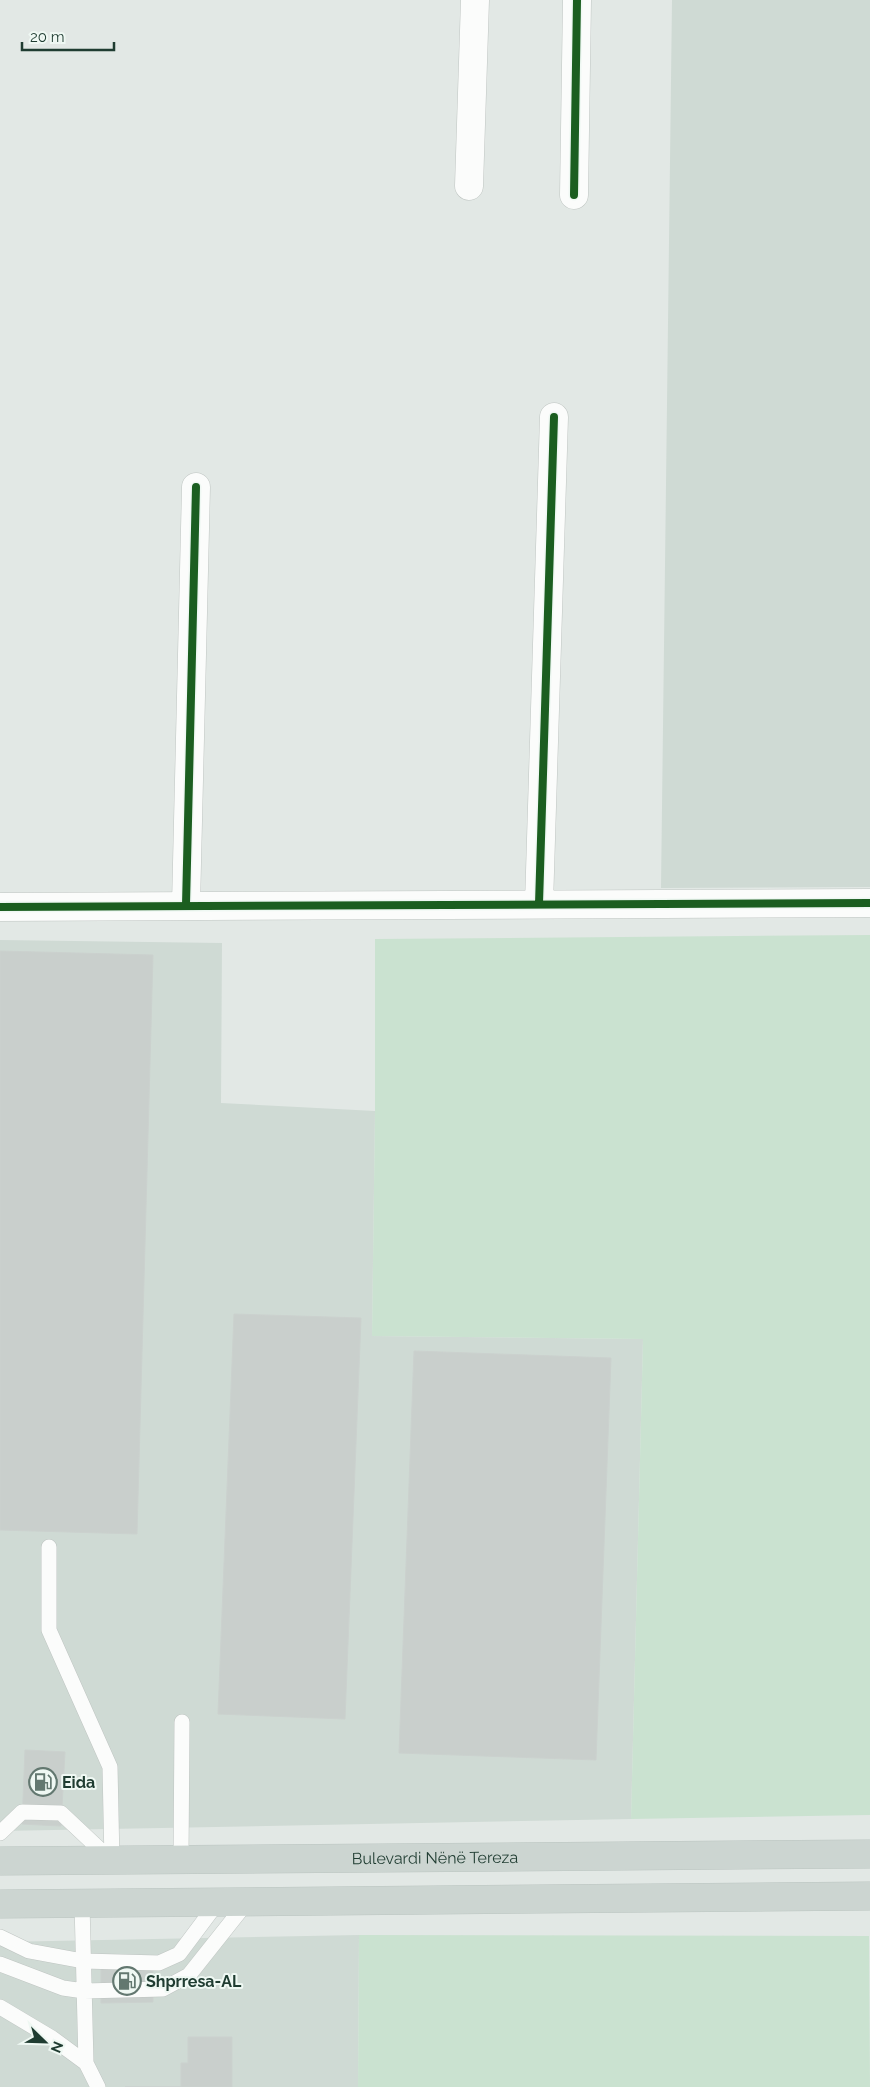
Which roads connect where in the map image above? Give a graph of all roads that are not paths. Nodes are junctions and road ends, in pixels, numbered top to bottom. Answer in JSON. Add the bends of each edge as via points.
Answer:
{"nodes":[{"id":1,"x":475,"y":0,"type":"edge"},
{"id":2,"x":577,"y":0,"type":"edge"},
{"id":3,"x":469,"y":186,"type":"dead end"},
{"id":4,"x":574,"y":195,"type":"dead end"},
{"id":5,"x":554,"y":417,"type":"dead end"},
{"id":6,"x":196,"y":487,"type":"dead end"},
{"id":7,"x":870,"y":903,"type":"edge"},
{"id":8,"x":539,"y":904,"type":"junction"},
{"id":9,"x":186,"y":905,"type":"junction"},
{"id":10,"x":0,"y":907,"type":"edge"},
{"id":11,"x":49,"y":1547,"type":"dead end"},
{"id":12,"x":182,"y":1722,"type":"dead end"},
{"id":13,"x":0,"y":1833,"type":"edge"},
{"id":14,"x":870,"y":1854,"type":"edge"},
{"id":15,"x":112,"y":1861,"type":"junction"},
{"id":16,"x":181,"y":1861,"type":"junction"},
{"id":17,"x":0,"y":1862,"type":"edge"},
{"id":18,"x":870,"y":1896,"type":"edge"},
{"id":19,"x":218,"y":1902,"type":"junction"},
{"id":20,"x":247,"y":1902,"type":"junction"},
{"id":21,"x":82,"y":1903,"type":"junction"},
{"id":22,"x":0,"y":1904,"type":"edge"},
{"id":23,"x":0,"y":1937,"type":"edge"},
{"id":24,"x":83,"y":1961,"type":"junction"},
{"id":25,"x":0,"y":1964,"type":"edge"},
{"id":26,"x":84,"y":1991,"type":"junction"},
{"id":27,"x":0,"y":2007,"type":"edge"},
{"id":28,"x":86,"y":2063,"type":"junction"},
{"id":29,"x":98,"y":2087,"type":"edge"}],
"edges":[{"from":1,"to":3,"type":"street"},
{"from":2,"to":4,"type":"street"},
{"from":5,"to":8,"type":"street"},
{"from":6,"to":9,"type":"street"},
{"from":7,"to":8,"type":"street"},
{"from":8,"to":9,"type":"street"},
{"from":9,"to":10,"type":"street"},
{"from":11,"to":15,"type":"lane","via":[[48,1630],[110,1767]]},
{"from":12,"to":16,"type":"lane"},
{"from":13,"to":15,"type":"lane","via":[[22,1812],[61,1813]]},
{"from":14,"to":16,"type":"main road","name":"Bulevardi Nënë Tereza"},
{"from":15,"to":16,"type":"main road","name":"Bulevardi Nënë Tereza"},
{"from":15,"to":17,"type":"main road","name":"Bulevardi Nënë Tereza"},
{"from":18,"to":20,"type":"main road"},
{"from":19,"to":20,"type":"main road"},
{"from":19,"to":21,"type":"main road"},
{"from":19,"to":24,"type":"lane","via":[[179,1954],[159,1963]]},
{"from":20,"to":26,"type":"lane","via":[[189,1975],[163,1989]]},
{"from":21,"to":22,"type":"main road"},
{"from":21,"to":24,"type":"lane"},
{"from":23,"to":24,"type":"lane","via":[[29,1951]]},
{"from":24,"to":26,"type":"lane"},
{"from":25,"to":26,"type":"lane","via":[[63,1988]]},
{"from":26,"to":28,"type":"lane"},
{"from":27,"to":28,"type":"lane"},
{"from":28,"to":29,"type":"lane"}]}
